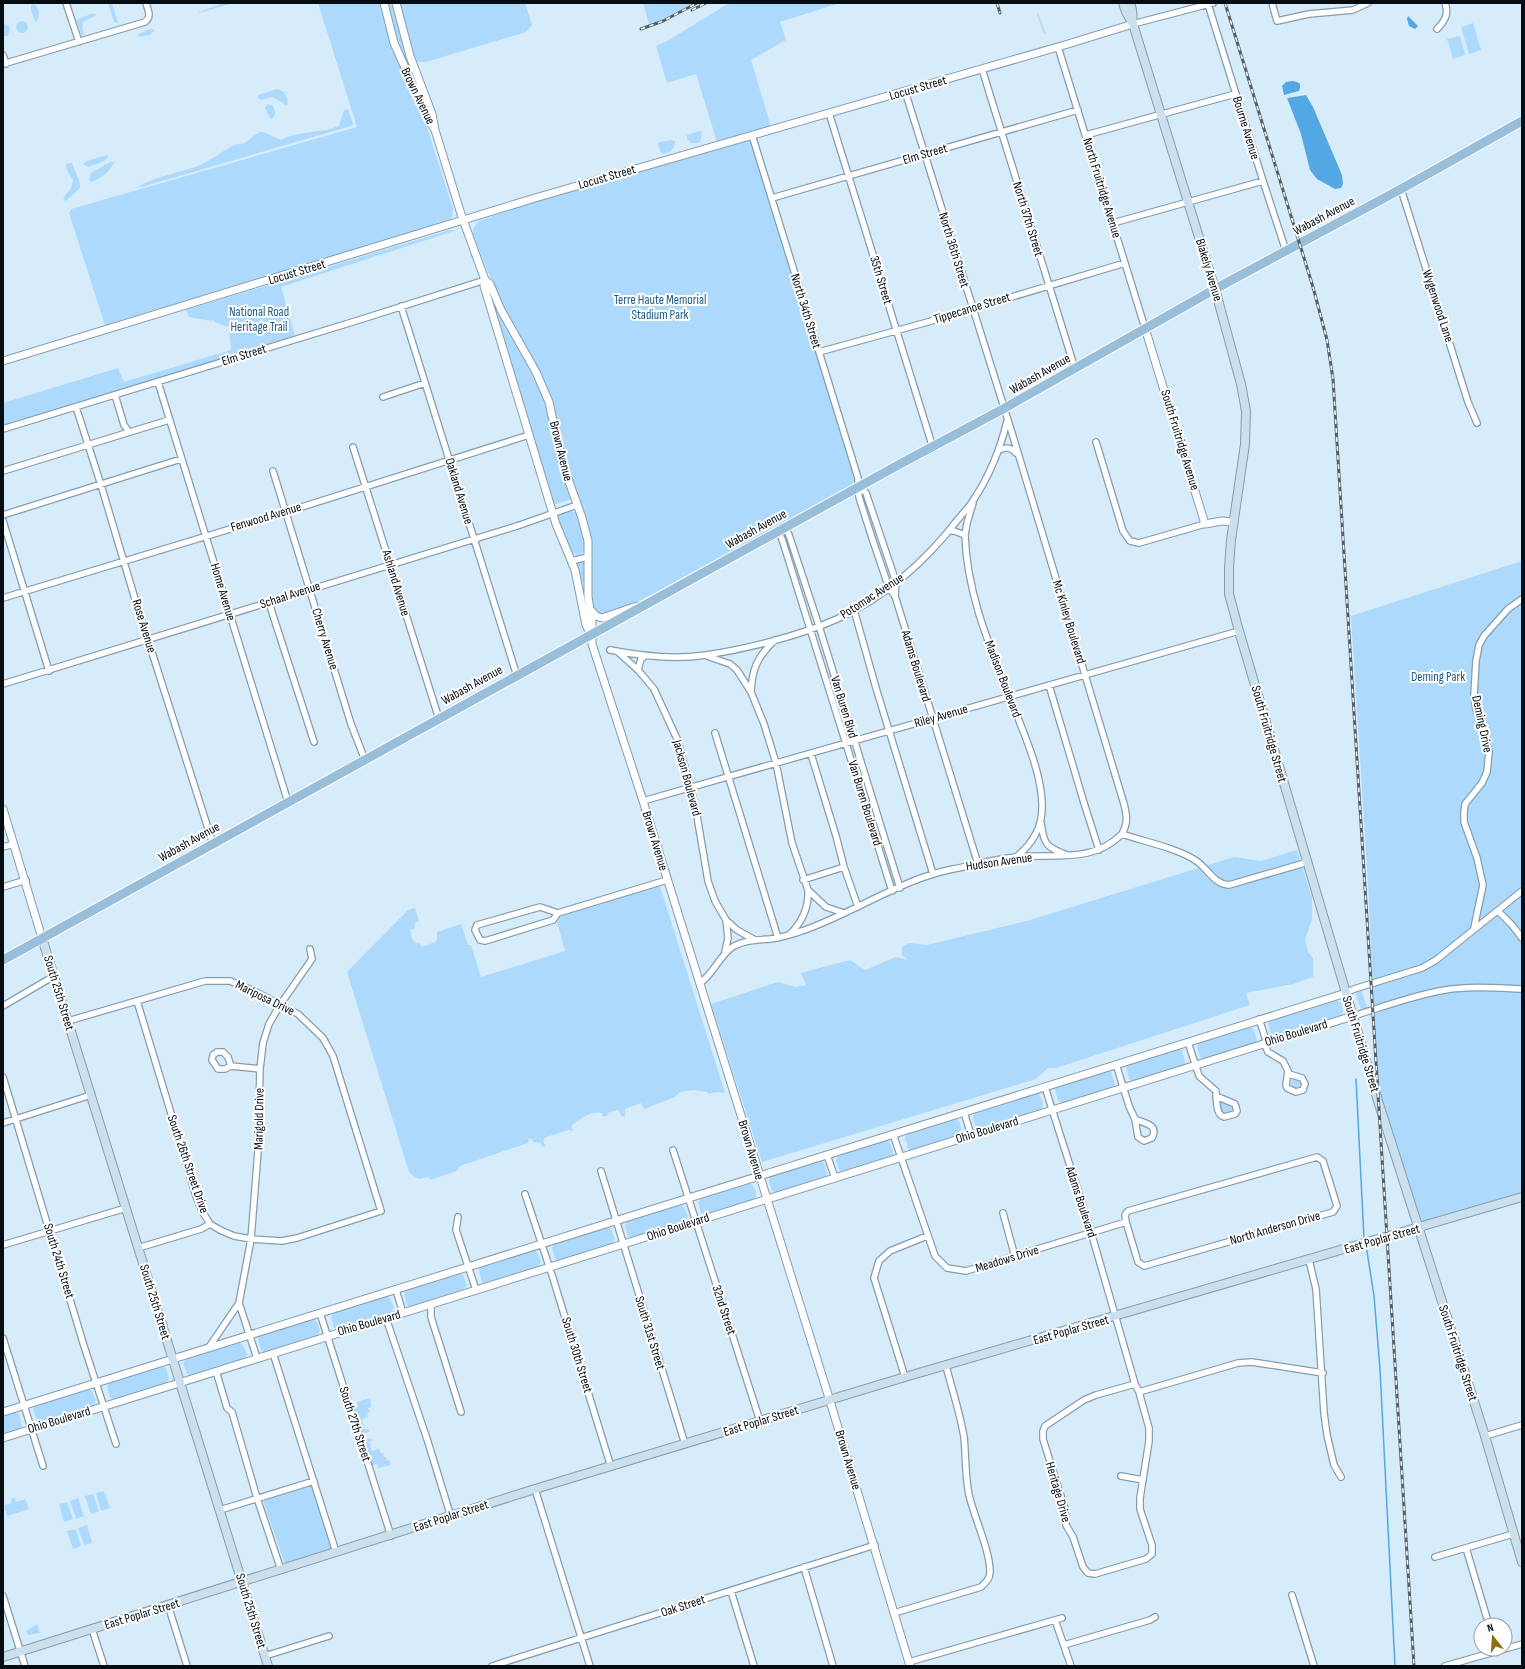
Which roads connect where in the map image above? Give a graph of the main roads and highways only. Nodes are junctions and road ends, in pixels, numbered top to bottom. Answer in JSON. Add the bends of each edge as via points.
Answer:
{"nodes":[{"id":1,"x":1123,"y":3,"type":"edge"},
{"id":2,"x":1130,"y":3,"type":"edge"},
{"id":3,"x":1133,"y":24,"type":"junction"},
{"id":4,"x":1522,"y":121,"type":"edge"},
{"id":5,"x":1215,"y":289,"type":"junction"},
{"id":6,"x":1234,"y":522,"type":"joint"},
{"id":7,"x":42,"y":938,"type":"junction"},
{"id":8,"x":3,"y":960,"type":"edge"},
{"id":9,"x":1522,"y":1198,"type":"edge"},
{"id":10,"x":1419,"y":1228,"type":"junction"},
{"id":11,"x":1522,"y":1562,"type":"edge"},
{"id":12,"x":243,"y":1582,"type":"junction"},
{"id":13,"x":3,"y":1657,"type":"edge"},
{"id":14,"x":268,"y":1666,"type":"edge"}],
"edges":[{"from":1,"to":3,"type":"main road","name":"Blakely Avenue"},
{"from":2,"to":3,"type":"main road","name":"Blakely Avenue"},
{"from":3,"to":5,"type":"main road","name":"Blakely Avenue"},
{"from":4,"to":5,"type":"main road","name":"Wabash Avenue"},
{"from":5,"to":6,"type":"main road","name":"Blakely Avenue","via":[[1246,411],[1245,444]]},
{"from":5,"to":7,"type":"main road","name":"Wabash Avenue","via":[[933,448]]},
{"from":6,"to":10,"type":"main road","name":"South Fruitridge Street","via":[[1229,568],[1230,594],[1239,631],[1346,993]]},
{"from":7,"to":8,"type":"main road","name":"Wabash Avenue"},
{"from":7,"to":12,"type":"main road","name":"South 25th Street"},
{"from":9,"to":10,"type":"main road","name":"East Poplar Street"},
{"from":10,"to":11,"type":"main road","name":"South Fruitridge Street"},
{"from":10,"to":12,"type":"main road","name":"East Poplar Street","via":[[905,1377],[535,1489]]},
{"from":12,"to":13,"type":"main road","name":"East Poplar Street"},
{"from":12,"to":14,"type":"main road","name":"South 25th Street"}]}
